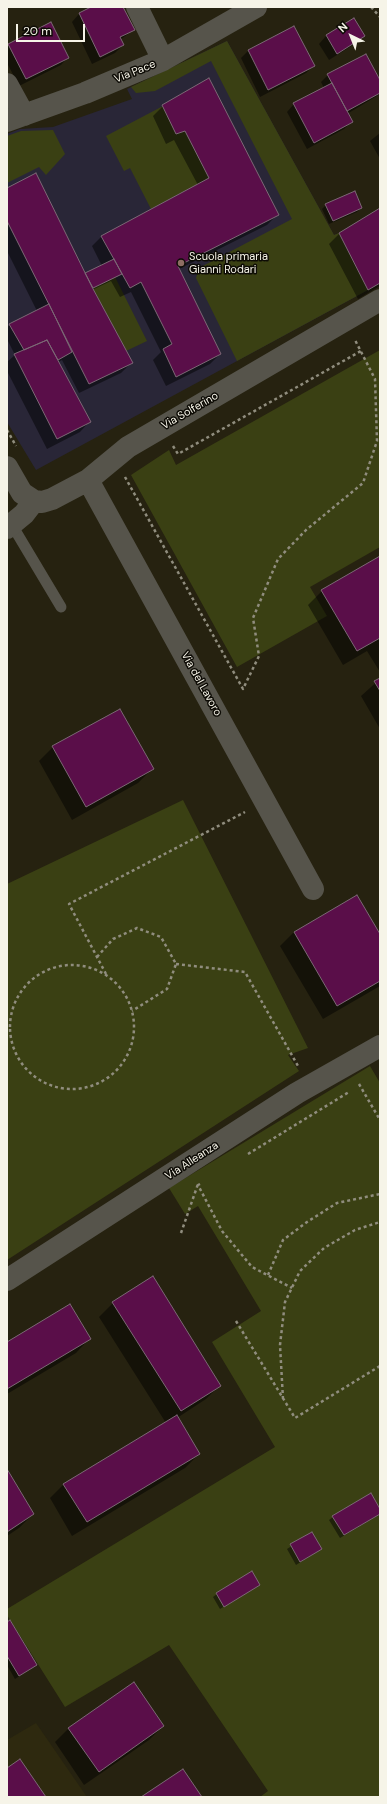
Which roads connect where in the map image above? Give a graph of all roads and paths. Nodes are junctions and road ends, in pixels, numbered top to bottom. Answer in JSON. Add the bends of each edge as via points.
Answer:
{"nodes":[{"id":1,"x":137,"y":7,"type":"edge"},
{"id":2,"x":256,"y":7,"type":"edge"},
{"id":3,"x":371,"y":7,"type":"edge"},
{"id":4,"x":380,"y":17,"type":"edge"},
{"id":5,"x":163,"y":60,"type":"junction"},
{"id":6,"x":7,"y":84,"type":"edge"},
{"id":7,"x":16,"y":118,"type":"edge"},
{"id":8,"x":380,"y":300,"type":"edge"},
{"id":9,"x":353,"y":334,"type":"dead end"},
{"id":10,"x":361,"y":351,"type":"junction"},
{"id":11,"x":7,"y":430,"type":"edge"},
{"id":12,"x":171,"y":443,"type":"dead end"},
{"id":13,"x":12,"y":458,"type":"edge"},
{"id":14,"x":121,"y":470,"type":"dead end"},
{"id":15,"x":88,"y":480,"type":"junction"},
{"id":16,"x":34,"y":501,"type":"junction"},
{"id":17,"x":9,"y":526,"type":"edge"},
{"id":18,"x":61,"y":607,"type":"dead end"},
{"id":19,"x":265,"y":801,"type":"junction"},
{"id":20,"x":313,"y":889,"type":"dead end"},
{"id":21,"x":97,"y":957,"type":"junction"},
{"id":22,"x":176,"y":964,"type":"junction"},
{"id":23,"x":107,"y":976,"type":"junction"},
{"id":24,"x":132,"y":1011,"type":"junction"},
{"id":25,"x":380,"y":1046,"type":"edge"},
{"id":26,"x":348,"y":1064,"type":"junction"},
{"id":27,"x":298,"y":1067,"type":"dead end"},
{"id":28,"x":360,"y":1085,"type":"junction"},
{"id":29,"x":380,"y":1120,"type":"edge"},
{"id":30,"x":245,"y":1156,"type":"dead end"},
{"id":31,"x":184,"y":1166,"type":"junction"},
{"id":32,"x":205,"y":1181,"type":"dead end"},
{"id":33,"x":198,"y":1185,"type":"junction"},
{"id":34,"x":380,"y":1194,"type":"edge"},
{"id":35,"x":380,"y":1222,"type":"edge"},
{"id":36,"x":181,"y":1233,"type":"dead end"},
{"id":37,"x":268,"y":1274,"type":"junction"},
{"id":38,"x":7,"y":1280,"type":"edge"},
{"id":39,"x":292,"y":1288,"type":"junction"},
{"id":40,"x":236,"y":1321,"type":"dead end"},
{"id":41,"x":380,"y":1366,"type":"edge"},
{"id":42,"x":283,"y":1399,"type":"junction"}],
"edges":[{"from":1,"to":5,"type":"street"},
{"from":2,"to":5,"type":"street","name":"Via Pace"},
{"from":3,"to":4,"type":"path"},
{"from":5,"to":7,"type":"street","name":"Via Pace","via":[[85,93]]},
{"from":6,"to":7,"type":"street"},
{"from":8,"to":15,"type":"street","name":"Via Solferino","via":[[128,447]]},
{"from":9,"to":10,"type":"path"},
{"from":10,"to":12,"type":"path","via":[[178,454]]},
{"from":10,"to":14,"type":"path","via":[[375,379],[377,441],[363,483],[306,530],[278,559],[253,618],[259,656],[243,689]]},
{"from":11,"to":13,"type":"path"},
{"from":13,"to":16,"type":"street","via":[[22,493]]},
{"from":15,"to":16,"type":"street","name":"Via Solferino","via":[[52,499]]},
{"from":15,"to":19,"type":"street","name":"Via del Lavoro"},
{"from":16,"to":17,"type":"street","via":[[24,514]]},
{"from":17,"to":18,"type":"lane"},
{"from":19,"to":20,"type":"street","name":"Via del Lavoro"},
{"from":19,"to":21,"type":"path","via":[[69,904]]},
{"from":21,"to":22,"type":"path","via":[[113,939],[137,928],[162,938]]},
{"from":21,"to":23,"type":"path"},
{"from":22,"to":24,"type":"path","via":[[167,989]]},
{"from":22,"to":27,"type":"path","via":[[245,972]]},
{"from":23,"to":24,"type":"path","via":[[115,981],[127,997]]},
{"from":23,"to":24,"type":"path","via":[[98,970],[78,965],[58,966],[39,974],[23,987],[13,1005],[9,1025],[12,1045],[20,1063],[35,1078],[53,1087],[73,1090],[93,1087],[112,1076],[126,1060],[134,1039]]},
{"from":25,"to":26,"type":"street","name":"Via Alleanza"},
{"from":26,"to":28,"type":"path"},
{"from":26,"to":31,"type":"street","name":"Via Alleanza","via":[[297,1093]]},
{"from":28,"to":29,"type":"path"},
{"from":28,"to":30,"type":"path"},
{"from":31,"to":33,"type":"path"},
{"from":31,"to":38,"type":"street","name":"Via Alleanza"},
{"from":32,"to":33,"type":"path"},
{"from":33,"to":36,"type":"path"},
{"from":33,"to":37,"type":"path","via":[[222,1231],[252,1266]]},
{"from":34,"to":37,"type":"path","via":[[337,1203],[307,1222],[283,1240]]},
{"from":35,"to":39,"type":"path","via":[[355,1230],[324,1248],[300,1272]]},
{"from":37,"to":39,"type":"path"},
{"from":39,"to":42,"type":"path","via":[[285,1302],[280,1345]]},
{"from":40,"to":42,"type":"path"},
{"from":41,"to":42,"type":"path","via":[[295,1418]]}]}
